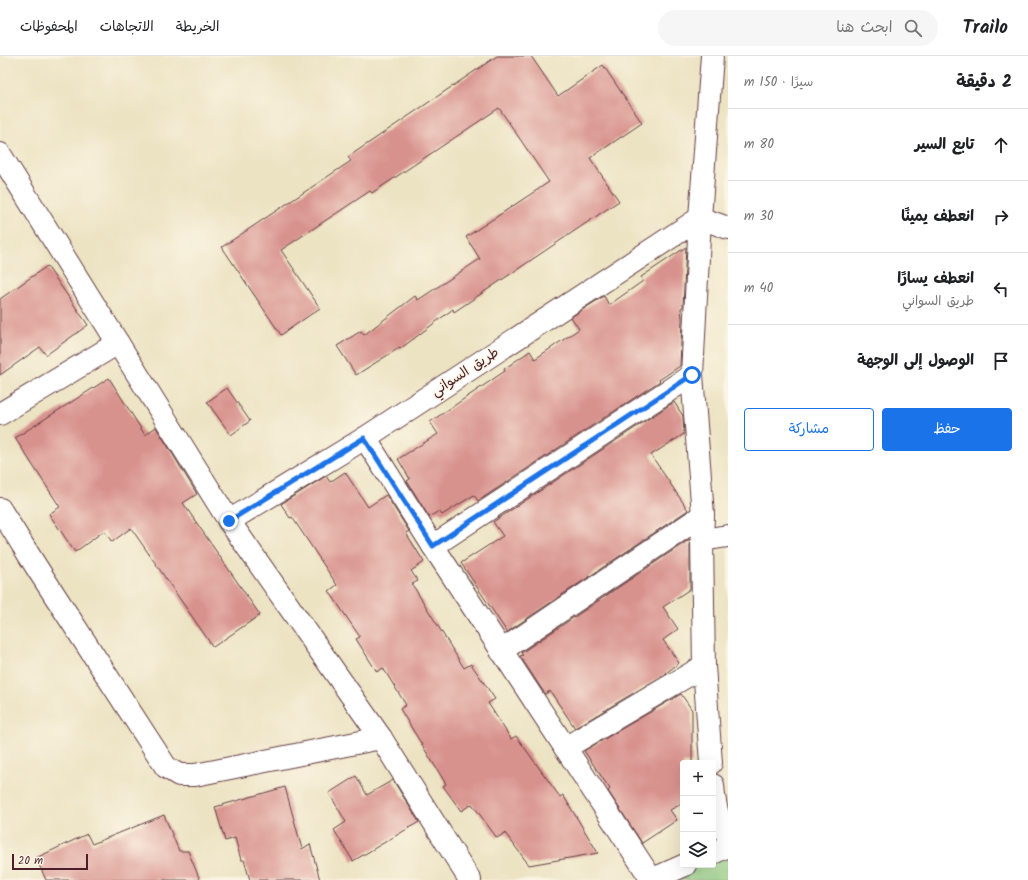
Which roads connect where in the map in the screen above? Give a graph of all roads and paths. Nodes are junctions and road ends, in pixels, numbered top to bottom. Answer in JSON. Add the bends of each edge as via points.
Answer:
{"nodes":[{"id":1,"x":712,"y":56,"type":"edge"},
{"id":2,"x":0,"y":154,"type":"edge"},
{"id":3,"x":700,"y":218,"type":"junction"},
{"id":4,"x":728,"y":228,"type":"edge"},
{"id":5,"x":118,"y":343,"type":"junction"},
{"id":6,"x":692,"y":375,"type":"junction"},
{"id":7,"x":0,"y":414,"type":"edge"},
{"id":8,"x":364,"y":438,"type":"junction"},
{"id":9,"x":0,"y":509,"type":"edge"},
{"id":10,"x":703,"y":515,"type":"junction"},
{"id":11,"x":229,"y":521,"type":"junction"},
{"id":12,"x":728,"y":536,"type":"edge"},
{"id":13,"x":702,"y":540,"type":"junction"},
{"id":14,"x":433,"y":546,"type":"junction"},
{"id":15,"x":501,"y":651,"type":"junction"},
{"id":16,"x":704,"y":666,"type":"junction"},
{"id":17,"x":381,"y":738,"type":"junction"},
{"id":18,"x":565,"y":748,"type":"junction"},
{"id":19,"x":711,"y":760,"type":"edge"},
{"id":20,"x":714,"y":796,"type":"edge"},
{"id":21,"x":728,"y":836,"type":"edge"},
{"id":22,"x":728,"y":846,"type":"edge"},
{"id":23,"x":716,"y":852,"type":"edge"},
{"id":24,"x":680,"y":867,"type":"edge"},
{"id":25,"x":470,"y":880,"type":"edge"},
{"id":26,"x":652,"y":880,"type":"edge"}],
"edges":[{"from":1,"to":3,"type":"street"},
{"from":2,"to":5,"type":"street"},
{"from":3,"to":4,"type":"street"},
{"from":3,"to":6,"type":"street"},
{"from":3,"to":8,"type":"street","name":"طريق السواني"},
{"from":5,"to":7,"type":"street"},
{"from":5,"to":11,"type":"street"},
{"from":6,"to":10,"type":"street"},
{"from":6,"to":14,"type":"street"},
{"from":8,"to":11,"type":"street","name":"طريق السواني"},
{"from":8,"to":14,"type":"street"},
{"from":9,"to":17,"type":"street","via":[[166,767],[179,775],[195,775]]},
{"from":10,"to":13,"type":"street"},
{"from":10,"to":15,"type":"street"},
{"from":11,"to":17,"type":"street"},
{"from":12,"to":13,"type":"street"},
{"from":13,"to":16,"type":"street"},
{"from":14,"to":15,"type":"street"},
{"from":15,"to":18,"type":"street"},
{"from":16,"to":18,"type":"street"},
{"from":16,"to":19,"type":"street"},
{"from":17,"to":25,"type":"street"},
{"from":18,"to":26,"type":"street"},
{"from":20,"to":21,"type":"street","via":[[718,814]]},
{"from":22,"to":23,"type":"street"},
{"from":24,"to":26,"type":"street"}]}
